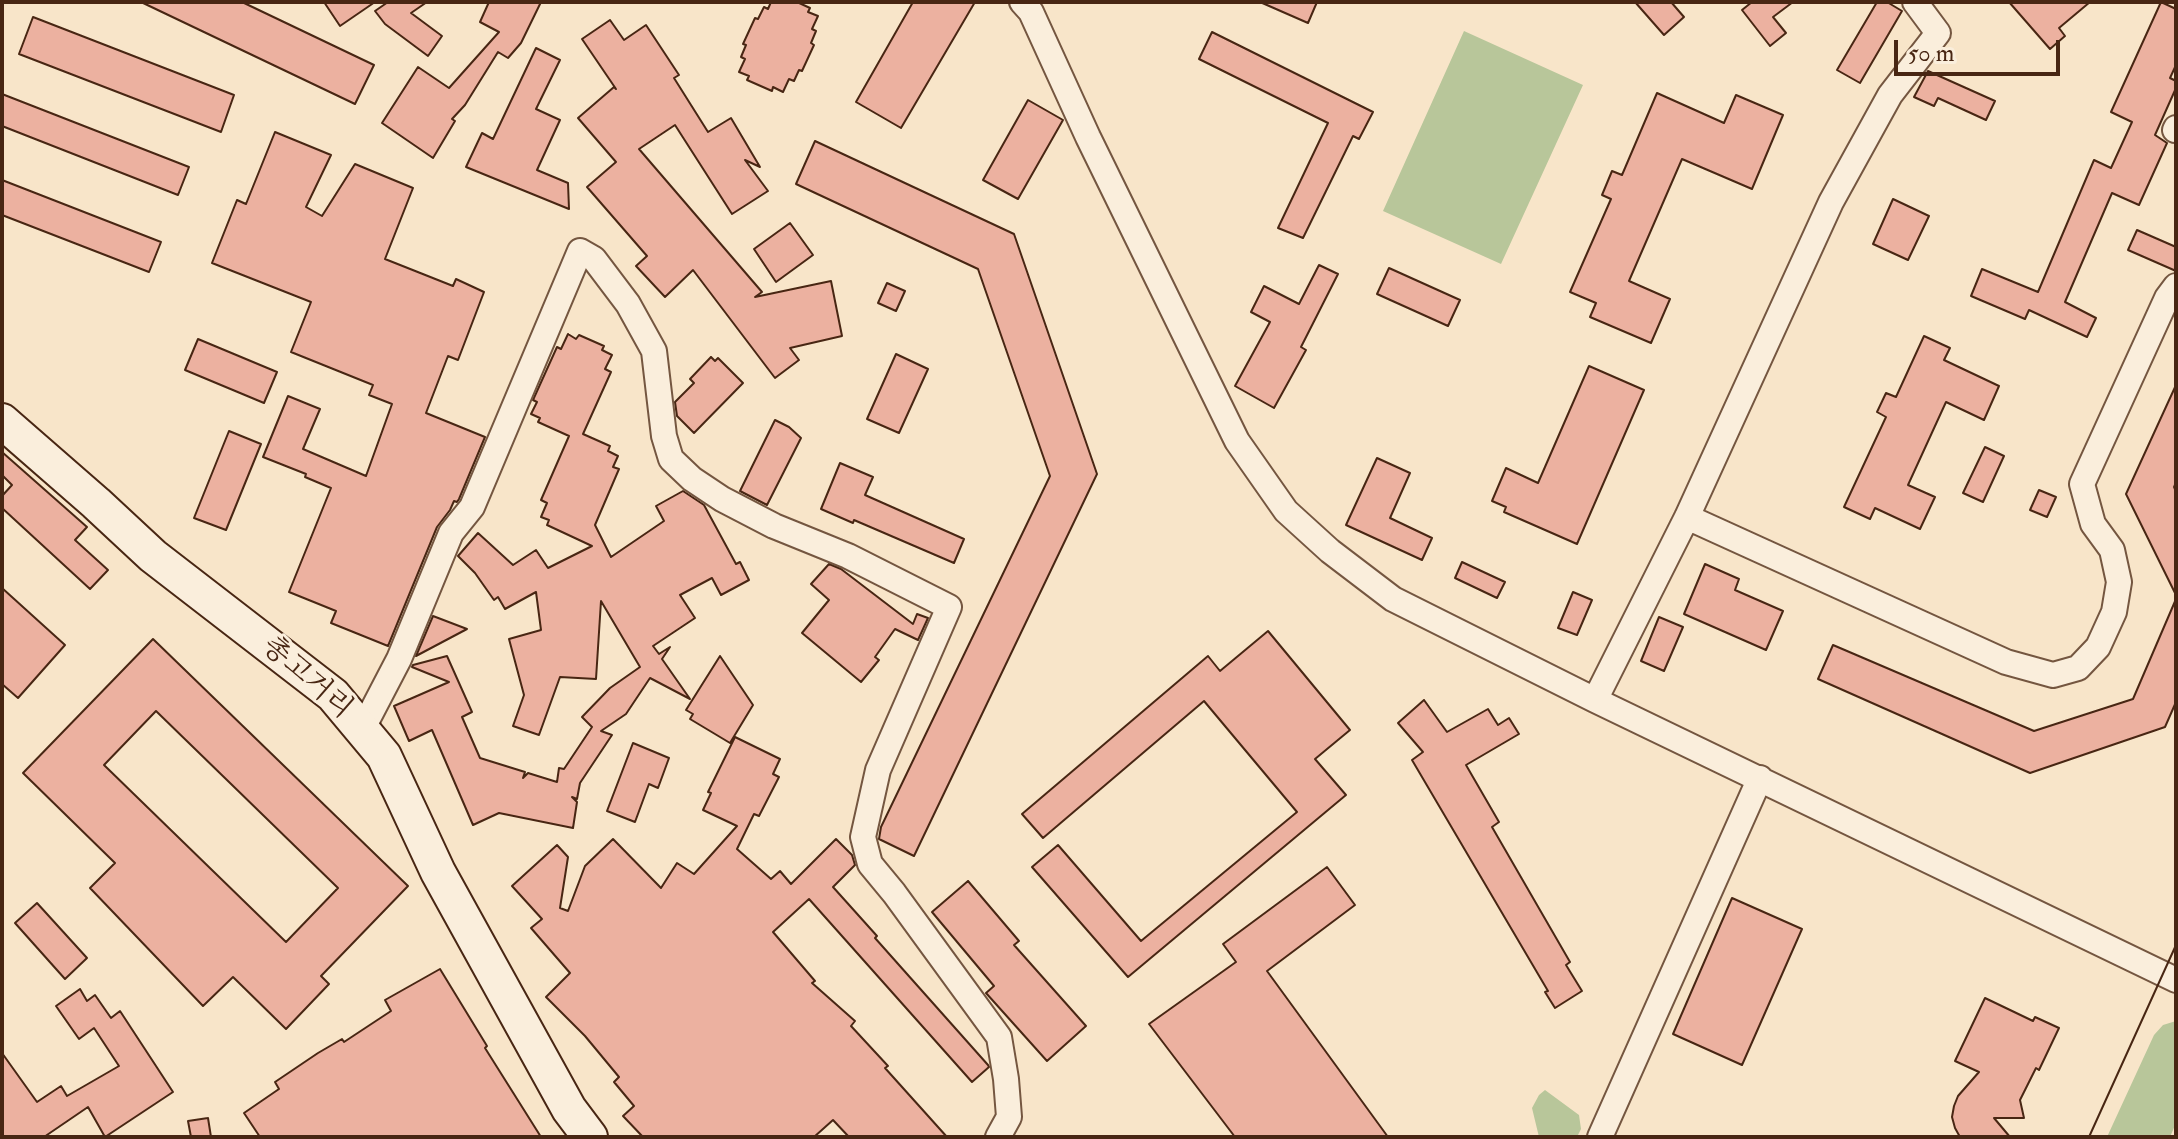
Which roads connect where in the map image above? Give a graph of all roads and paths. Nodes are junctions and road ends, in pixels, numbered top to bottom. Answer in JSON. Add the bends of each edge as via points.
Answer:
{"nodes":[{"id":1,"x":1022,"y":2,"type":"edge"},
{"id":2,"x":1915,"y":2,"type":"edge"},
{"id":3,"x":2176,"y":286,"type":"edge"},
{"id":4,"x":2,"y":421,"type":"edge"},
{"id":5,"x":1687,"y":517,"type":"junction"},
{"id":6,"x":1595,"y":700,"type":"junction"},
{"id":7,"x":362,"y":730,"type":"junction"},
{"id":8,"x":1760,"y":778,"type":"junction"},
{"id":9,"x":2176,"y":980,"type":"edge"},
{"id":10,"x":590,"y":1137,"type":"edge"},
{"id":11,"x":998,"y":1137,"type":"edge"},
{"id":12,"x":1600,"y":1137,"type":"edge"}],
"edges":[{"from":1,"to":6,"type":"street","via":[[1237,441],[1286,511],[1393,599]]},
{"from":2,"to":5,"type":"street","via":[[1938,33],[1890,95],[1831,202]]},
{"from":3,"to":5,"type":"street","via":[[2082,484],[2093,524],[2112,550],[2119,582],[2114,612],[2098,647],[2078,668],[2053,675],[2006,662]]},
{"from":4,"to":7,"type":"street","name":"총고거리","via":[[153,556],[333,695]]},
{"from":5,"to":6,"type":"street"},
{"from":6,"to":8,"type":"street"},
{"from":7,"to":10,"type":"street","name":"총고거리","via":[[384,756],[438,872],[569,1109]]},
{"from":7,"to":11,"type":"street","via":[[399,659],[451,533],[472,507],[580,251],[594,259],[628,304],[654,351],[671,459],[722,499],[949,607],[878,770],[863,837],[870,864],[999,1037],[1009,1117]]},
{"from":8,"to":9,"type":"street"},
{"from":8,"to":12,"type":"street"}]}
